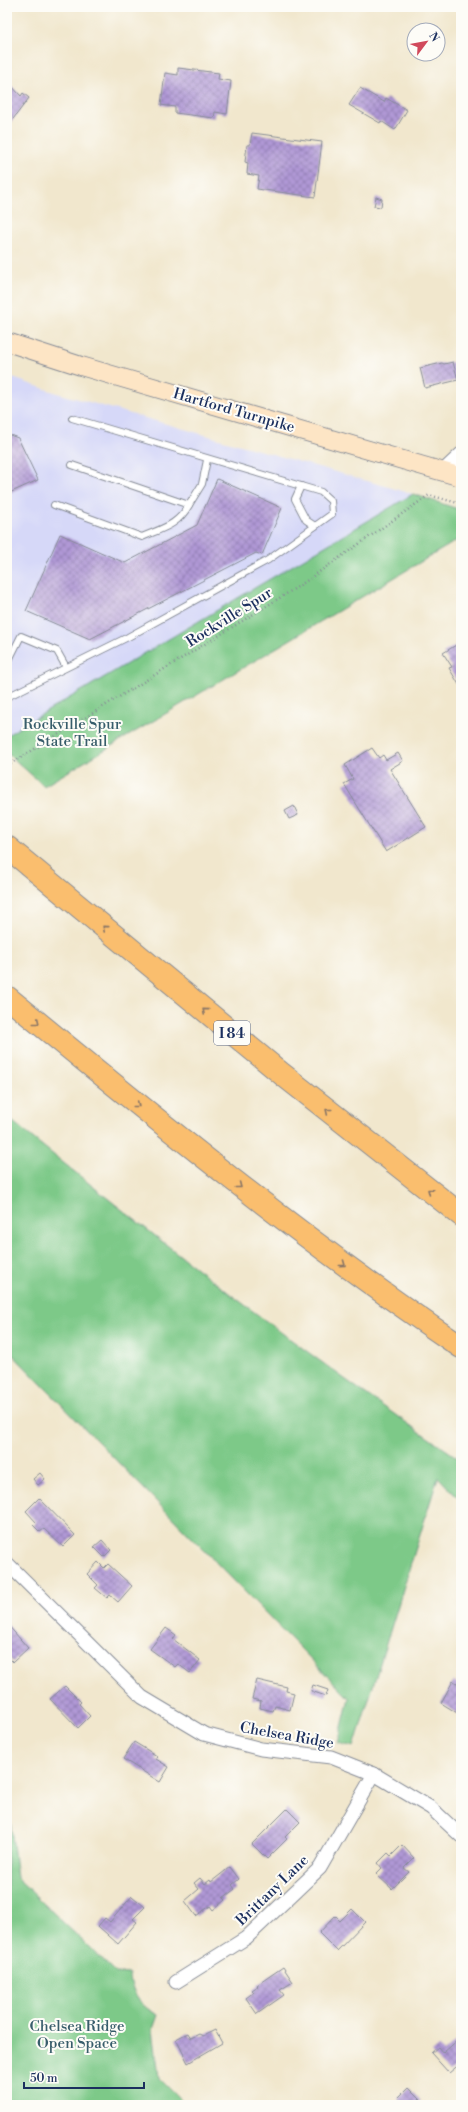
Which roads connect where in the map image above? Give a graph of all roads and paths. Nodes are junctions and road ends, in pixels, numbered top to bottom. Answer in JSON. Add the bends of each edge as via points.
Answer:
{"nodes":[{"id":1,"x":7,"y":342,"type":"edge"},
{"id":2,"x":72,"y":418,"type":"dead end"},
{"id":3,"x":461,"y":454,"type":"edge"},
{"id":4,"x":207,"y":460,"type":"junction"},
{"id":5,"x":72,"y":465,"type":"dead end"},
{"id":6,"x":443,"y":471,"type":"junction"},
{"id":7,"x":461,"y":476,"type":"edge"},
{"id":8,"x":301,"y":486,"type":"junction"},
{"id":9,"x":461,"y":504,"type":"edge"},
{"id":10,"x":189,"y":505,"type":"junction"},
{"id":11,"x":54,"y":506,"type":"dead end"},
{"id":12,"x":315,"y":526,"type":"junction"},
{"id":13,"x":7,"y":664,"type":"edge"},
{"id":14,"x":66,"y":668,"type":"junction"},
{"id":15,"x":7,"y":695,"type":"edge"},
{"id":16,"x":7,"y":766,"type":"edge"},
{"id":17,"x":7,"y":847,"type":"edge"},
{"id":18,"x":7,"y":998,"type":"edge"},
{"id":19,"x":461,"y":1215,"type":"edge"},
{"id":20,"x":461,"y":1347,"type":"edge"},
{"id":21,"x":7,"y":1563,"type":"edge"},
{"id":22,"x":374,"y":1774,"type":"junction"},
{"id":23,"x":461,"y":1836,"type":"edge"},
{"id":24,"x":176,"y":1982,"type":"dead end"}],
"edges":[{"from":1,"to":6,"type":"main road","name":"Hartford Turnpike","via":[[80,366]]},
{"from":2,"to":4,"type":"lane"},
{"from":3,"to":6,"type":"street"},
{"from":4,"to":8,"type":"lane"},
{"from":4,"to":10,"type":"lane","via":[[202,484]]},
{"from":5,"to":10,"type":"lane"},
{"from":6,"to":7,"type":"main road","name":"Hartford Turnpike"},
{"from":8,"to":12,"type":"lane","via":[[295,499],[306,520]]},
{"from":8,"to":12,"type":"lane","via":[[321,492],[331,501],[332,514]]},
{"from":9,"to":16,"type":"path","name":"Rockville Spur","via":[[429,495],[299,586]]},
{"from":10,"to":11,"type":"lane","via":[[182,517],[168,526],[142,536]]},
{"from":12,"to":14,"type":"lane","via":[[268,560]]},
{"from":13,"to":14,"type":"lane","via":[[21,636],[57,651]]},
{"from":14,"to":15,"type":"lane"},
{"from":19,"to":17,"type":"highway","number":"I 84","one_way":true,"via":[[294,1084]]},
{"from":18,"to":20,"type":"highway","one_way":true,"via":[[244,1190],[362,1278]]},
{"from":21,"to":22,"type":"street","name":"Chelsea Ridge","via":[[142,1698],[204,1734],[261,1749],[331,1757]]},
{"from":22,"to":23,"type":"street","name":"Chelsea Ridge","via":[[431,1808]]},
{"from":22,"to":24,"type":"street","name":"Brittany Lane","via":[[320,1868],[246,1938]]}]}
